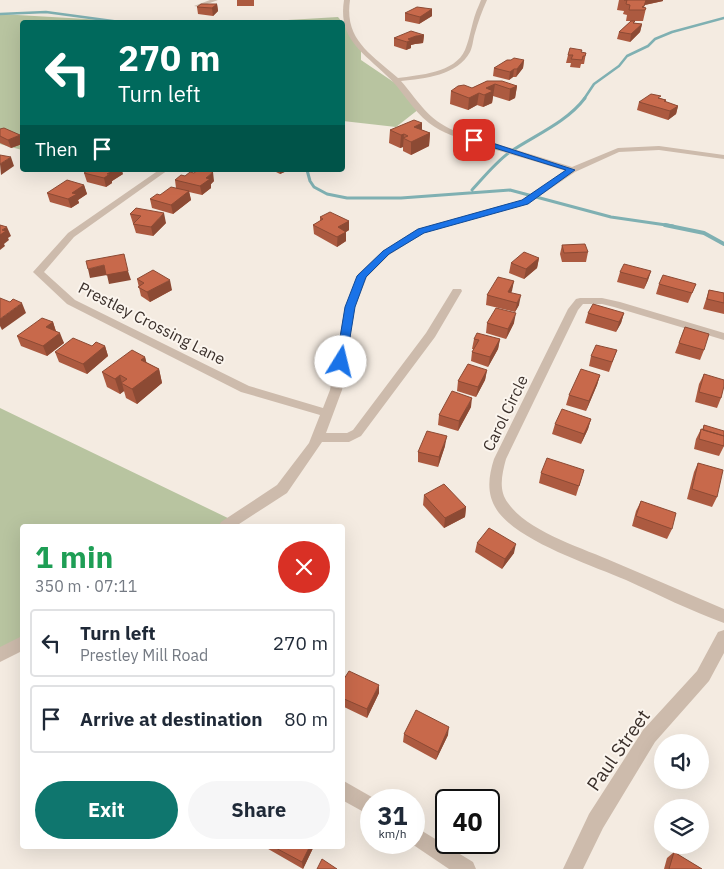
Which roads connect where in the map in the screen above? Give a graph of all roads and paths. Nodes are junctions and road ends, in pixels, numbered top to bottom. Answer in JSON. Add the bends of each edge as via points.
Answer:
{"nodes":[{"id":1,"x":215,"y":0,"type":"edge"},
{"id":2,"x":347,"y":0,"type":"edge"},
{"id":3,"x":484,"y":0,"type":"edge"},
{"id":4,"x":197,"y":6,"type":"edge"},
{"id":5,"x":396,"y":80,"type":"junction"},
{"id":6,"x":724,"y":157,"type":"edge"},
{"id":7,"x":572,"y":170,"type":"junction"},
{"id":8,"x":161,"y":172,"type":"edge"},
{"id":9,"x":458,"y":291,"type":"dead end"},
{"id":10,"x":724,"y":338,"type":"edge"},
{"id":11,"x":327,"y":413,"type":"junction"},
{"id":12,"x":318,"y":438,"type":"junction"},
{"id":13,"x":229,"y":524,"type":"edge"},
{"id":14,"x":724,"y":616,"type":"edge"},
{"id":15,"x":724,"y":637,"type":"edge"},
{"id":16,"x":20,"y":644,"type":"edge"},
{"id":17,"x":0,"y":655,"type":"edge"},
{"id":18,"x":345,"y":790,"type":"edge"},
{"id":19,"x":360,"y":800,"type":"edge"},
{"id":20,"x":425,"y":842,"type":"edge"},
{"id":21,"x":466,"y":869,"type":"edge"},
{"id":22,"x":573,"y":869,"type":"edge"}],
"edges":[{"from":1,"to":4,"type":"street"},
{"from":2,"to":5,"type":"street","via":[[345,16],[352,37],[370,59]]},
{"from":3,"to":5,"type":"street","via":[[477,13],[468,52],[462,58],[448,68]]},
{"from":5,"to":7,"type":"street","via":[[436,125]]},
{"from":6,"to":7,"type":"street","via":[[639,148],[618,150]]},
{"from":7,"to":11,"type":"street","via":[[525,202],[421,231],[386,252],[362,276],[350,307],[336,390]]},
{"from":8,"to":11,"type":"street","name":"Prestley Crossing Lane","via":[[72,235],[38,272],[71,302],[245,389]]},
{"from":9,"to":12,"type":"street","via":[[431,335],[357,433],[350,437]]},
{"from":10,"to":14,"type":"street","name":"Carol Circle","via":[[616,304],[580,301],[573,309],[500,459],[494,483],[496,500],[526,528]]},
{"from":11,"to":12,"type":"street"},
{"from":12,"to":13,"type":"street","via":[[282,489]]},
{"from":15,"to":22,"type":"street","name":"Paul Street","via":[[703,676],[649,736],[596,821]]},
{"from":16,"to":17,"type":"street"},
{"from":18,"to":19,"type":"street"},
{"from":20,"to":21,"type":"street"}]}
